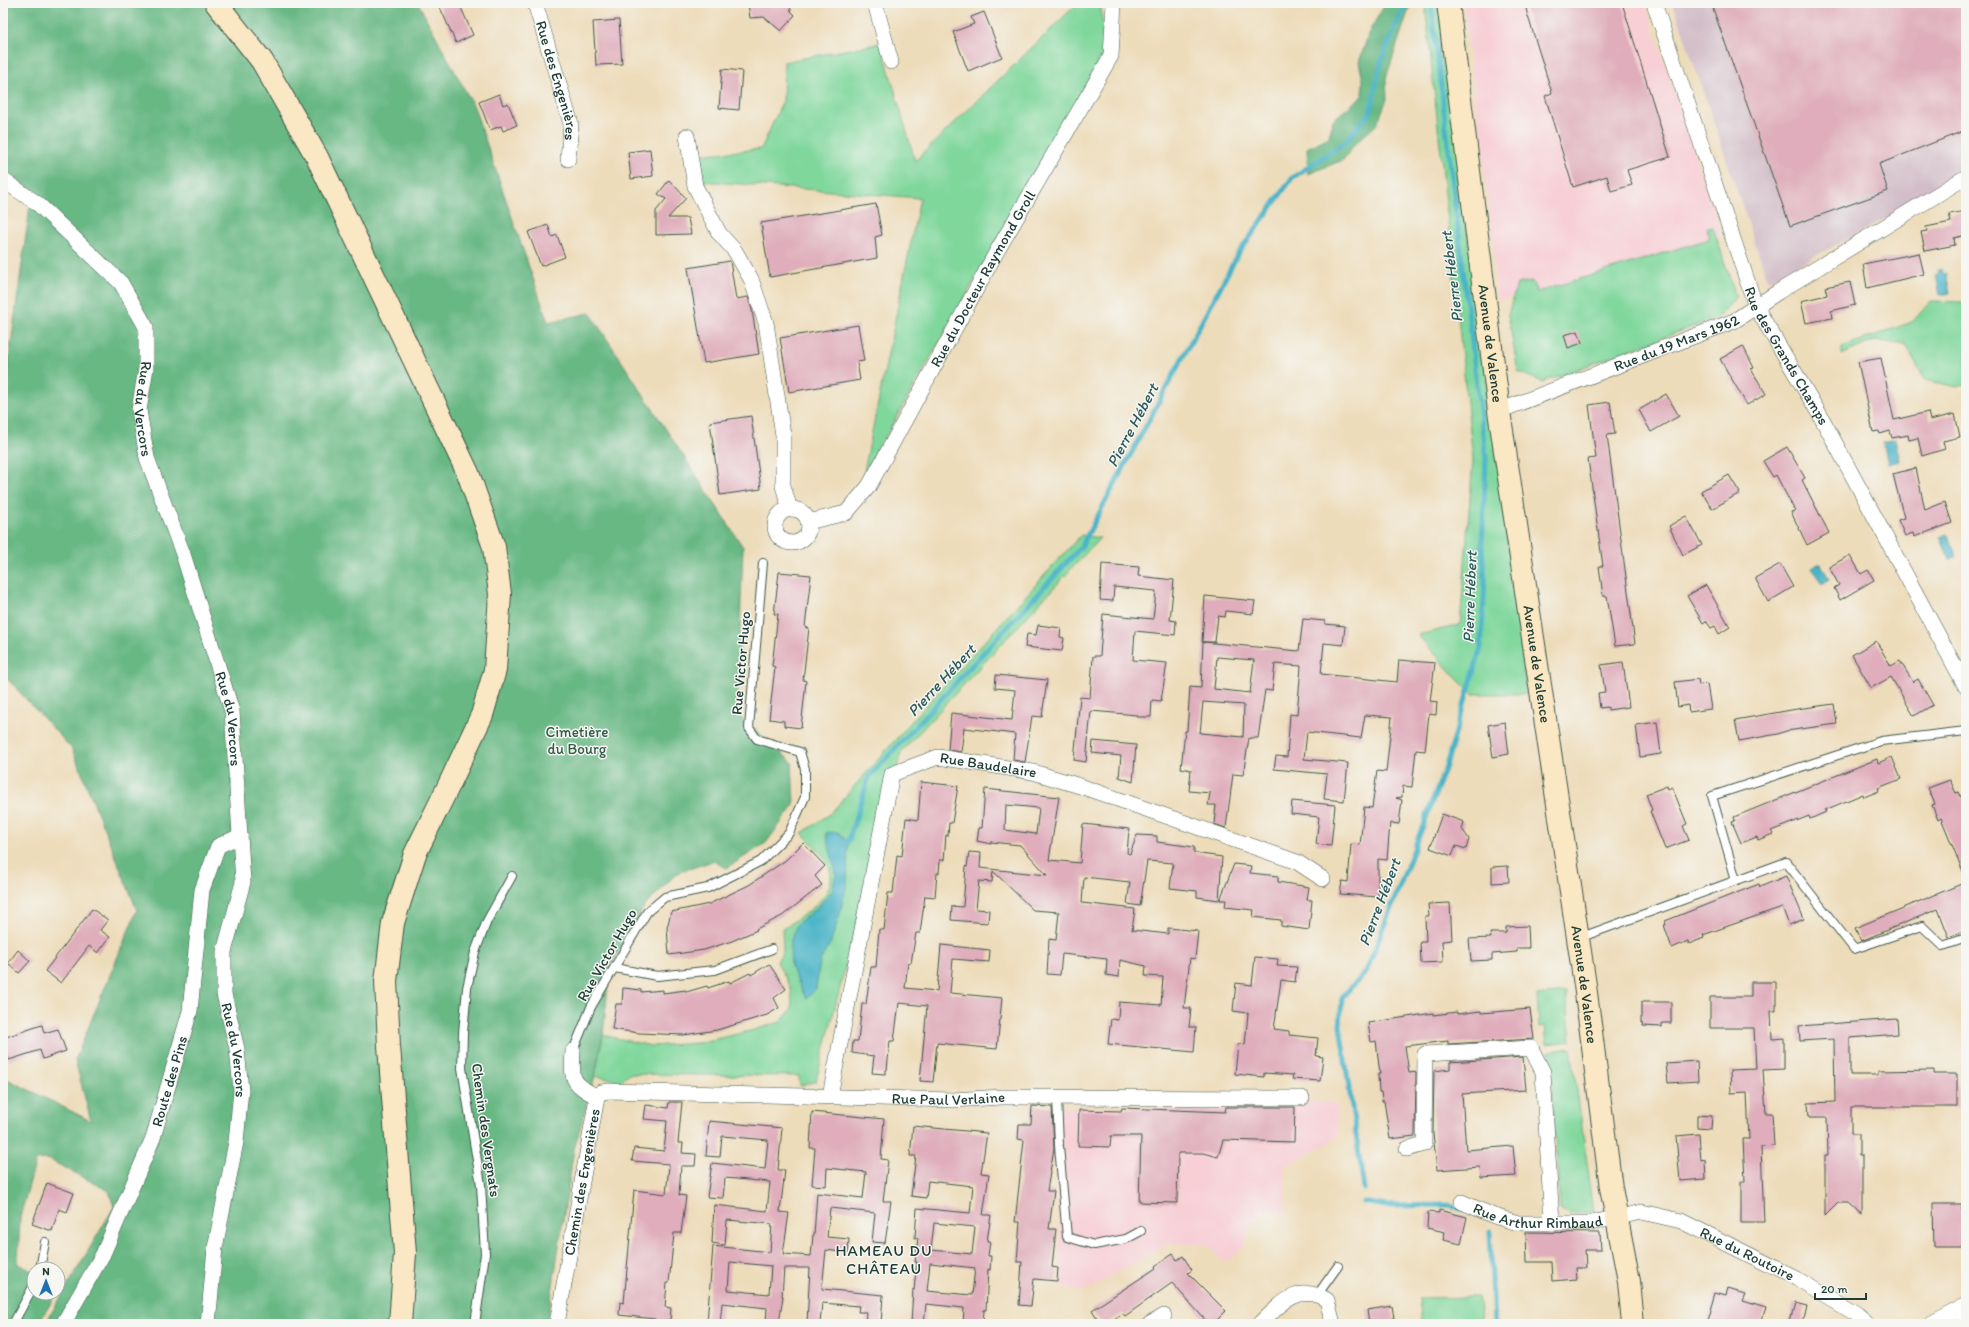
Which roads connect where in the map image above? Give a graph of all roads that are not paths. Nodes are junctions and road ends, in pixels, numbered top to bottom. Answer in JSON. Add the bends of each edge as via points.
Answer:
{"nodes":[{"id":1,"x":216,"y":3,"type":"edge"},
{"id":2,"x":535,"y":3,"type":"edge"},
{"id":3,"x":875,"y":3,"type":"edge"},
{"id":4,"x":1114,"y":3,"type":"edge"},
{"id":5,"x":1448,"y":3,"type":"edge"},
{"id":6,"x":1654,"y":3,"type":"edge"},
{"id":7,"x":891,"y":62,"type":"dead end"},
{"id":8,"x":687,"y":136,"type":"dead end"},
{"id":9,"x":568,"y":159,"type":"dead end"},
{"id":10,"x":1966,"y":177,"type":"edge"},
{"id":11,"x":3,"y":180,"type":"edge"},
{"id":12,"x":1756,"y":307,"type":"junction"},
{"id":13,"x":1499,"y":411,"type":"junction"},
{"id":14,"x":790,"y":509,"type":"junction"},
{"id":15,"x":808,"y":522,"type":"junction"},
{"id":16,"x":763,"y":563,"type":"dead end"},
{"id":17,"x":1965,"y":683,"type":"edge"},
{"id":18,"x":1966,"y":731,"type":"edge"},
{"id":19,"x":240,"y":836,"type":"junction"},
{"id":20,"x":512,"y":876,"type":"dead end"},
{"id":21,"x":1323,"y":879,"type":"dead end"},
{"id":22,"x":1736,"y":880,"type":"junction"},
{"id":23,"x":1578,"y":938,"type":"junction"},
{"id":24,"x":1966,"y":938,"type":"edge"},
{"id":25,"x":772,"y":949,"type":"dead end"},
{"id":26,"x":615,"y":968,"type":"junction"},
{"id":27,"x":573,"y":1051,"type":"joint"},
{"id":28,"x":830,"y":1096,"type":"junction"},
{"id":29,"x":597,"y":1097,"type":"junction"},
{"id":30,"x":1057,"y":1098,"type":"junction"},
{"id":31,"x":1302,"y":1098,"type":"dead end"},
{"id":32,"x":1407,"y":1149,"type":"dead end"},
{"id":33,"x":1462,"y":1202,"type":"dead end"},
{"id":34,"x":1616,"y":1218,"type":"junction"},
{"id":35,"x":1552,"y":1223,"type":"junction"},
{"id":36,"x":1141,"y":1231,"type":"dead end"},
{"id":37,"x":46,"y":1242,"type":"dead end"},
{"id":38,"x":42,"y":1261,"type":"edge"},
{"id":39,"x":1338,"y":1266,"type":"dead end"},
{"id":40,"x":1318,"y":1294,"type":"junction"},
{"id":41,"x":26,"y":1300,"type":"edge"},
{"id":42,"x":1966,"y":1306,"type":"edge"},
{"id":43,"x":1164,"y":1316,"type":"dead end"},
{"id":44,"x":1966,"y":1318,"type":"edge"},
{"id":45,"x":13,"y":1324,"type":"edge"},
{"id":46,"x":63,"y":1324,"type":"edge"},
{"id":47,"x":208,"y":1324,"type":"edge"},
{"id":48,"x":400,"y":1324,"type":"edge"},
{"id":49,"x":476,"y":1324,"type":"edge"},
{"id":50,"x":557,"y":1324,"type":"edge"},
{"id":51,"x":1150,"y":1324,"type":"edge"},
{"id":52,"x":1260,"y":1324,"type":"edge"},
{"id":53,"x":1333,"y":1324,"type":"edge"},
{"id":54,"x":1633,"y":1324,"type":"edge"},
{"id":55,"x":1868,"y":1324,"type":"edge"},
{"id":56,"x":1932,"y":1324,"type":"edge"},
{"id":57,"x":1962,"y":1324,"type":"edge"}],
"edges":[{"from":1,"to":48,"type":"main road","via":[[262,61],[317,157],[468,473],[494,547],[500,594],[495,670],[482,715],[415,854],[392,923],[386,980],[405,1253]]},
{"from":2,"to":9,"type":"street","name":"Rue des Engenières","via":[[571,124]]},
{"from":3,"to":7,"type":"street"},
{"from":4,"to":15,"type":"street","name":"Rue du Docteur Raymond Groll","via":[[1111,56],[997,251],[869,486],[846,513]]},
{"from":5,"to":13,"type":"main road","name":"Avenue de Valence"},
{"from":6,"to":12,"type":"street","name":"Rue des Grands Champs"},
{"from":8,"to":14,"type":"street","via":[[695,186],[718,233],[735,251],[751,279],[766,323],[783,435],[783,486]]},
{"from":10,"to":12,"type":"street","name":"Rue du 19 Mars 1962"},
{"from":11,"to":19,"type":"street","name":"Rue du Vercors","via":[[38,204],[121,283],[146,327],[146,368],[139,410],[147,458],[184,554],[232,711]]},
{"from":12,"to":13,"type":"street","name":"Rue du 19 Mars 1962","via":[[1734,321]]},
{"from":12,"to":17,"type":"street","name":"Rue des Grands Champs","via":[[1820,415]]},
{"from":13,"to":23,"type":"main road","name":"Avenue de Valence"},
{"from":14,"to":15,"type":"street","via":[[800,511]]},
{"from":14,"to":15,"type":"street","via":[[782,512],[775,523],[776,532],[782,540],[792,543],[802,540],[808,532]]},
{"from":16,"to":26,"type":"lane","name":"Rue Victor Hugo","via":[[749,728],[757,739],[800,752],[805,769],[805,798],[789,833],[761,861],[708,888],[665,897],[647,912]]},
{"from":18,"to":22,"type":"lane","via":[[1881,741],[1712,796]]},
{"from":19,"to":46,"type":"street","name":"Route des Pins","via":[[218,846],[202,890],[190,1011],[153,1138],[103,1254]]},
{"from":19,"to":47,"type":"street","name":"Rue du Vercors","via":[[243,882],[224,952],[224,994],[237,1049],[241,1090],[236,1142],[215,1248]]},
{"from":20,"to":49,"type":"lane","name":"Chemin des Vergnats","via":[[487,921],[475,952],[466,988],[462,1033],[462,1068],[481,1186],[485,1254]]},
{"from":21,"to":28,"type":"street","name":"Rue Baudelaire","via":[[1297,862],[1033,772],[938,757],[892,774]]},
{"from":22,"to":23,"type":"lane"},
{"from":22,"to":24,"type":"lane","via":[[1786,862],[1854,949],[1922,926],[1943,946]]},
{"from":23,"to":34,"type":"main road","name":"Avenue de Valence"},
{"from":25,"to":26,"type":"lane","via":[[715,970],[657,976]]},
{"from":26,"to":27,"type":"lane","name":"Rue Victor Hugo","via":[[591,1007]]},
{"from":27,"to":29,"type":"street","name":"Chemin des Engenières","via":[[572,1074],[577,1083]]},
{"from":28,"to":29,"type":"street","name":"Rue Paul Verlaine","via":[[609,1091],[601,1092]]},
{"from":28,"to":30,"type":"street","name":"Rue Paul Verlaine","via":[[953,1100],[1002,1097]]},
{"from":29,"to":50,"type":"street","name":"Chemin des Engenières"},
{"from":30,"to":31,"type":"street","name":"Rue Paul Verlaine"},
{"from":30,"to":36,"type":"lane","via":[[1067,1237],[1094,1244],[1126,1239]]},
{"from":32,"to":35,"type":"street","via":[[1424,1144],[1425,1054],[1531,1048],[1543,1072]]},
{"from":33,"to":35,"type":"street","name":"Rue Arthur Rimbaud","via":[[1518,1223]]},
{"from":34,"to":35,"type":"street","name":"Rue Arthur Rimbaud","via":[[1591,1223]]},
{"from":34,"to":54,"type":"main road","name":"Avenue de Valence"},
{"from":34,"to":55,"type":"street","name":"Rue du Routoire","via":[[1642,1212],[1681,1221],[1796,1278]]},
{"from":37,"to":38,"type":"lane"},
{"from":39,"to":40,"type":"lane"},
{"from":40,"to":52,"type":"street","via":[[1309,1292],[1286,1299]]},
{"from":40,"to":53,"type":"street","via":[[1327,1300]]},
{"from":41,"to":45,"type":"lane"},
{"from":42,"to":56,"type":"street"},
{"from":43,"to":51,"type":"street"},
{"from":44,"to":57,"type":"street"}]}
